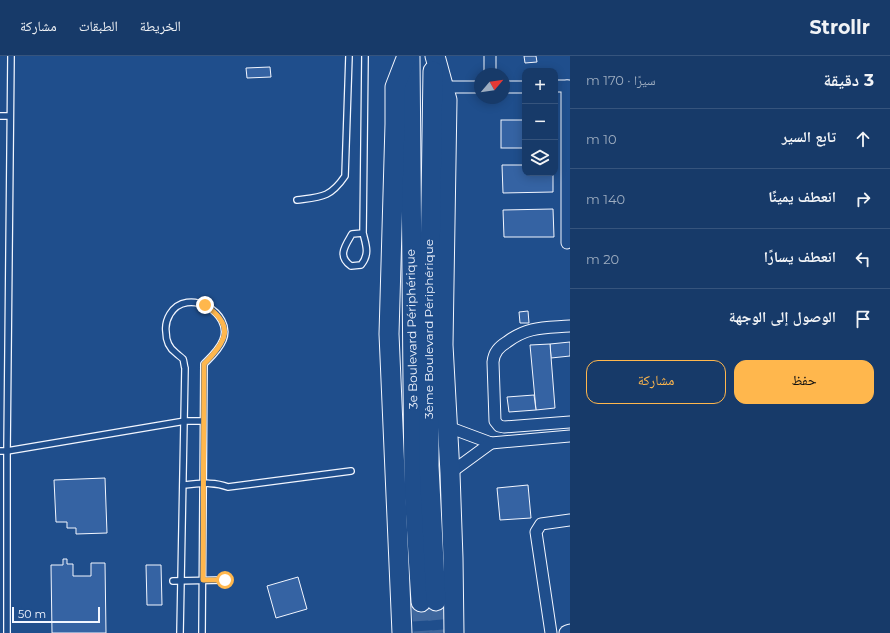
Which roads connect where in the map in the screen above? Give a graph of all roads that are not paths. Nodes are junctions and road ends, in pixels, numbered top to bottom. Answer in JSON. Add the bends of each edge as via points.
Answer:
{"nodes":[{"id":1,"x":11,"y":56,"type":"edge"},
{"id":2,"x":349,"y":56,"type":"edge"},
{"id":3,"x":365,"y":56,"type":"edge"},
{"id":4,"x":407,"y":56,"type":"edge"},
{"id":5,"x":410,"y":56,"type":"edge"},
{"id":6,"x":434,"y":56,"type":"edge"},
{"id":7,"x":490,"y":56,"type":"edge"},
{"id":8,"x":490,"y":68,"type":"edge"},
{"id":9,"x":522,"y":86,"type":"edge"},
{"id":10,"x":568,"y":86,"type":"edge"},
{"id":11,"x":443,"y":87,"type":"junction"},
{"id":12,"x":474,"y":87,"type":"edge"},
{"id":13,"x":510,"y":87,"type":"edge"},
{"id":14,"x":0,"y":116,"type":"edge"},
{"id":15,"x":10,"y":116,"type":"junction"},
{"id":16,"x":297,"y":200,"type":"dead end"},
{"id":17,"x":363,"y":233,"type":"junction"},
{"id":18,"x":567,"y":243,"type":"dead end"},
{"id":19,"x":570,"y":326,"type":"edge"},
{"id":20,"x":185,"y":421,"type":"junction"},
{"id":21,"x":203,"y":421,"type":"junction"},
{"id":22,"x":570,"y":422,"type":"edge"},
{"id":23,"x":448,"y":427,"type":"junction"},
{"id":24,"x":570,"y":436,"type":"edge"},
{"id":25,"x":491,"y":443,"type":"junction"},
{"id":26,"x":0,"y":450,"type":"edge"},
{"id":27,"x":7,"y":451,"type":"junction"},
{"id":28,"x":351,"y":471,"type":"dead end"},
{"id":29,"x":450,"y":473,"type":"junction"},
{"id":30,"x":203,"y":483,"type":"junction"},
{"id":31,"x":183,"y":485,"type":"junction"},
{"id":32,"x":570,"y":520,"type":"edge"},
{"id":33,"x":203,"y":580,"type":"junction"},
{"id":34,"x":225,"y":580,"type":"dead end"},
{"id":35,"x":173,"y":581,"type":"dead end"},
{"id":36,"x":181,"y":581,"type":"junction"},
{"id":37,"x":429,"y":601,"type":"joint"},
{"id":38,"x":7,"y":633,"type":"edge"},
{"id":39,"x":180,"y":633,"type":"edge"},
{"id":40,"x":202,"y":633,"type":"edge"},
{"id":41,"x":402,"y":633,"type":"edge"},
{"id":42,"x":454,"y":633,"type":"edge"},
{"id":43,"x":551,"y":633,"type":"edge"}],
"edges":[{"from":1,"to":15,"type":"lane"},
{"from":2,"to":16,"type":"lane","via":[[345,176],[337,188],[324,196]]},
{"from":3,"to":17,"type":"lane"},
{"from":4,"to":41,"type":"highway","via":[[395,87],[389,334]]},
{"from":5,"to":37,"type":"highway","name":"3e Boulevard Périphérique","via":[[414,490]]},
{"from":6,"to":11,"type":"highway"},
{"from":6,"to":37,"type":"highway","name":"3ème Boulevard Périphérique","via":[[428,330]]},
{"from":7,"to":8,"type":"street"},
{"from":9,"to":13,"type":"street"},
{"from":10,"to":18,"type":"street"},
{"from":11,"to":12,"type":"street"},
{"from":11,"to":23,"type":"highway","via":[[447,100],[443,345]]},
{"from":14,"to":15,"type":"lane"},
{"from":15,"to":27,"type":"lane"},
{"from":17,"to":17,"type":"lane","via":[[365,259],[361,265],[351,266],[345,262],[343,248],[352,234]]},
{"from":19,"to":22,"type":"street","via":[[535,328],[517,334],[499,348],[493,362],[495,421],[499,426]]},
{"from":20,"to":21,"type":"lane"},
{"from":20,"to":21,"type":"lane","via":[[185,368],[182,359],[167,342],[166,330],[167,319],[172,311],[181,304],[192,302],[205,305],[216,312],[224,324],[224,339],[217,351],[204,364]]},
{"from":20,"to":27,"type":"lane"},
{"from":20,"to":31,"type":"lane"},
{"from":21,"to":30,"type":"lane"},
{"from":23,"to":25,"type":"street"},
{"from":23,"to":29,"type":"highway"},
{"from":24,"to":25,"type":"street"},
{"from":25,"to":29,"type":"street"},
{"from":26,"to":27,"type":"lane"},
{"from":27,"to":38,"type":"lane"},
{"from":28,"to":30,"type":"lane","via":[[228,487]]},
{"from":29,"to":42,"type":"highway"},
{"from":30,"to":31,"type":"lane"},
{"from":30,"to":33,"type":"lane"},
{"from":31,"to":36,"type":"lane"},
{"from":32,"to":43,"type":"street","via":[[541,524],[536,532]]},
{"from":33,"to":34,"type":"lane"},
{"from":33,"to":36,"type":"lane"},
{"from":33,"to":40,"type":"lane"},
{"from":35,"to":36,"type":"lane"},
{"from":36,"to":39,"type":"lane"}]}
